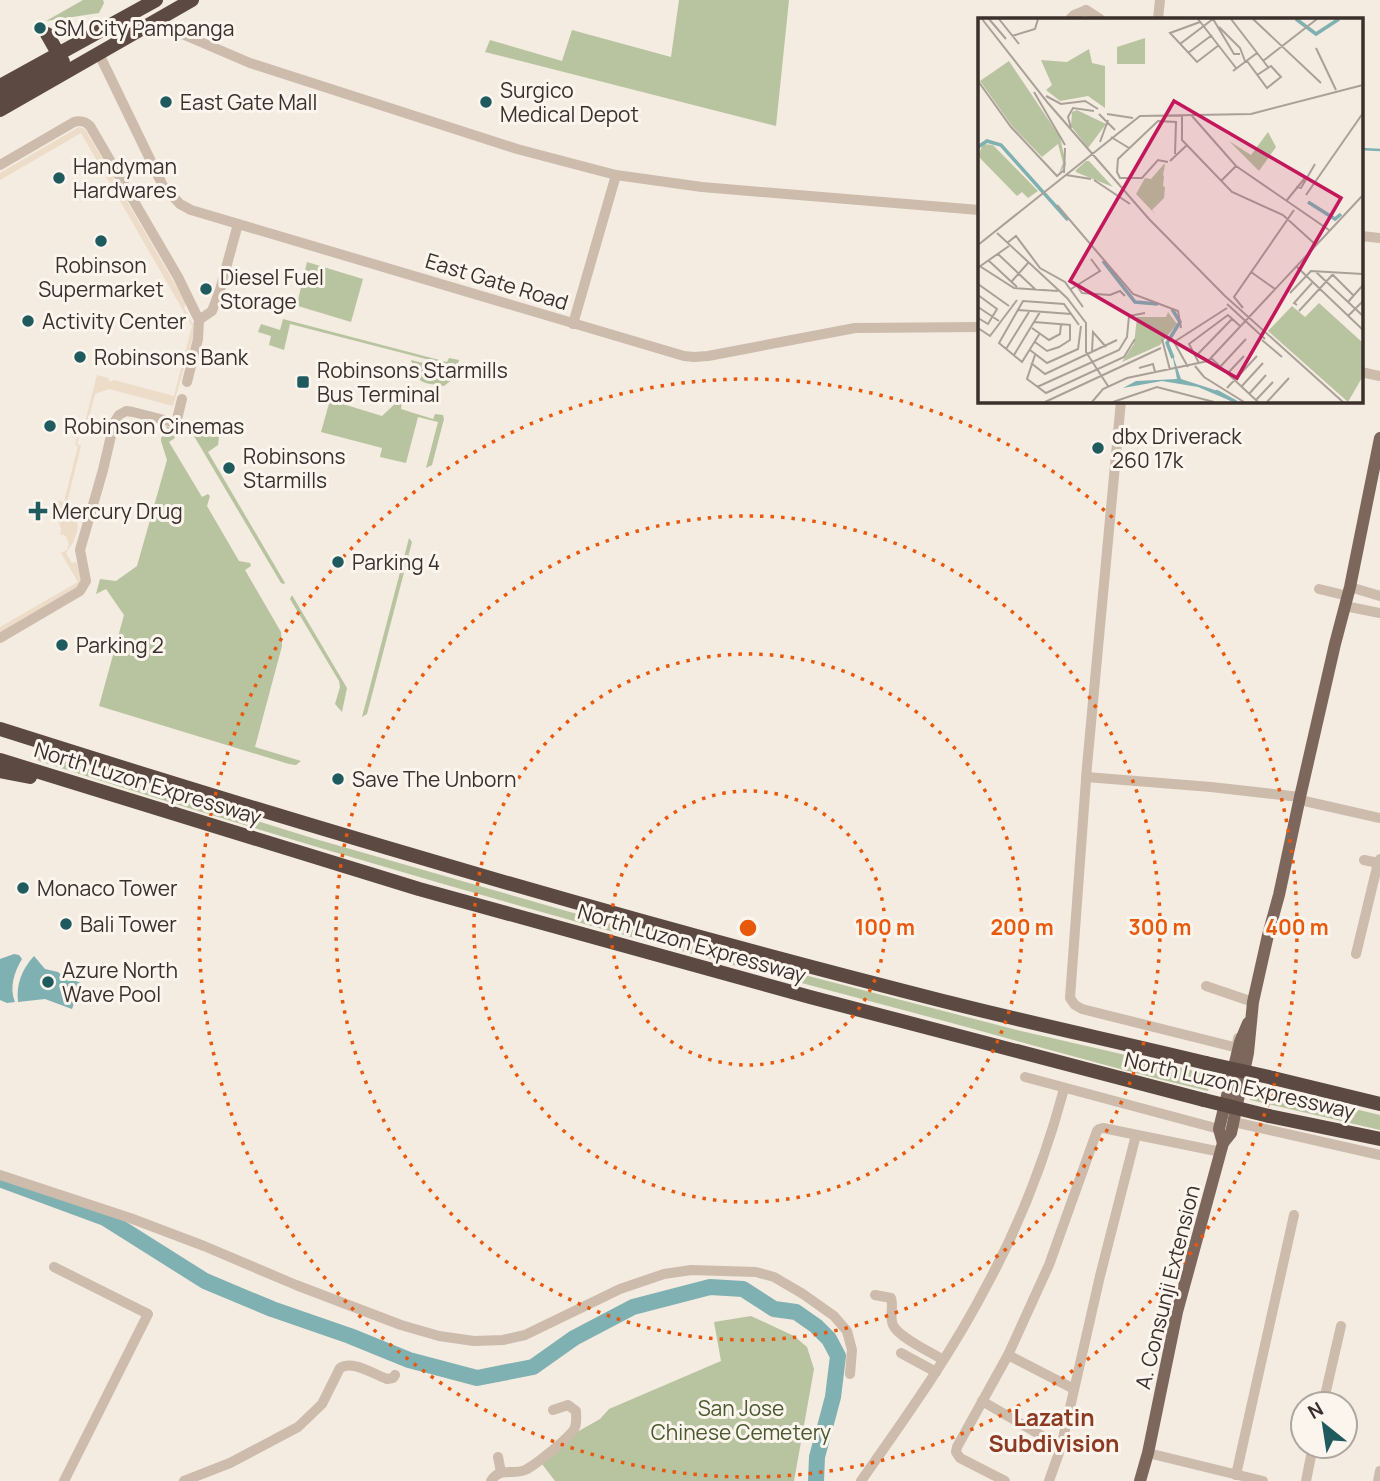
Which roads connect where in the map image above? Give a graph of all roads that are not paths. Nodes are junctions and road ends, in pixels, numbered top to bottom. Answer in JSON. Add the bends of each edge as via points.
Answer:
{"nodes":[{"id":1,"x":156,"y":0,"type":"edge"},
{"id":2,"x":184,"y":0,"type":"edge"},
{"id":3,"x":192,"y":0,"type":"edge"},
{"id":4,"x":1160,"y":0,"type":"edge"},
{"id":5,"x":1086,"y":5,"type":"edge"},
{"id":6,"x":1071,"y":18,"type":"edge"},
{"id":7,"x":1099,"y":18,"type":"edge"},
{"id":8,"x":1158,"y":18,"type":"edge"},
{"id":9,"x":154,"y":22,"type":"junction"},
{"id":10,"x":47,"y":34,"type":"dead end"},
{"id":11,"x":99,"y":54,"type":"junction"},
{"id":12,"x":61,"y":58,"type":"junction"},
{"id":13,"x":0,"y":86,"type":"edge"},
{"id":14,"x":0,"y":97,"type":"edge"},
{"id":15,"x":0,"y":110,"type":"edge"},
{"id":16,"x":0,"y":165,"type":"edge"},
{"id":17,"x":616,"y":175,"type":"junction"},
{"id":18,"x":978,"y":209,"type":"edge"},
{"id":19,"x":238,"y":224,"type":"junction"},
{"id":20,"x":1362,"y":236,"type":"edge"},
{"id":21,"x":1380,"y":238,"type":"edge"},
{"id":22,"x":199,"y":320,"type":"junction"},
{"id":23,"x":573,"y":324,"type":"junction"},
{"id":24,"x":978,"y":327,"type":"edge"},
{"id":25,"x":1362,"y":372,"type":"edge"},
{"id":26,"x":1380,"y":376,"type":"edge"},
{"id":27,"x":187,"y":382,"type":"dead end"},
{"id":28,"x":182,"y":399,"type":"dead end"},
{"id":29,"x":1121,"y":402,"type":"edge"},
{"id":30,"x":1380,"y":438,"type":"edge"},
{"id":31,"x":1319,"y":590,"type":"dead end"},
{"id":32,"x":1348,"y":596,"type":"junction"},
{"id":33,"x":1380,"y":596,"type":"edge"},
{"id":34,"x":1380,"y":613,"type":"edge"},
{"id":35,"x":0,"y":638,"type":"edge"},
{"id":36,"x":0,"y":729,"type":"edge"},
{"id":37,"x":0,"y":760,"type":"edge"},
{"id":38,"x":0,"y":771,"type":"edge"},
{"id":39,"x":1086,"y":777,"type":"junction"},
{"id":40,"x":101,"y":792,"type":"junction"},
{"id":41,"x":1300,"y":799,"type":"junction"},
{"id":42,"x":1380,"y":818,"type":"edge"},
{"id":43,"x":1364,"y":860,"type":"dead end"},
{"id":44,"x":1379,"y":861,"type":"edge"},
{"id":45,"x":1356,"y":954,"type":"dead end"},
{"id":46,"x":1206,"y":986,"type":"dead end"},
{"id":47,"x":1252,"y":1008,"type":"junction"},
{"id":48,"x":1025,"y":1077,"type":"dead end"},
{"id":49,"x":1064,"y":1089,"type":"junction"},
{"id":50,"x":1380,"y":1104,"type":"edge"},
{"id":51,"x":1234,"y":1122,"type":"junction"},
{"id":52,"x":1219,"y":1129,"type":"junction"},
{"id":53,"x":1136,"y":1135,"type":"junction"},
{"id":54,"x":1380,"y":1139,"type":"edge"},
{"id":55,"x":1222,"y":1148,"type":"junction"},
{"id":56,"x":1380,"y":1155,"type":"edge"},
{"id":57,"x":0,"y":1175,"type":"edge"},
{"id":58,"x":1294,"y":1215,"type":"dead end"},
{"id":59,"x":54,"y":1267,"type":"dead end"},
{"id":60,"x":875,"y":1295,"type":"dead end"},
{"id":61,"x":1341,"y":1326,"type":"dead end"},
{"id":62,"x":901,"y":1353,"type":"dead end"},
{"id":63,"x":1008,"y":1354,"type":"junction"},
{"id":64,"x":943,"y":1360,"type":"junction"},
{"id":65,"x":936,"y":1372,"type":"junction"},
{"id":66,"x":850,"y":1374,"type":"dead end"},
{"id":67,"x":395,"y":1375,"type":"dead end"},
{"id":68,"x":1074,"y":1389,"type":"junction"},
{"id":69,"x":1326,"y":1390,"type":"edge"},
{"id":70,"x":982,"y":1401,"type":"junction"},
{"id":71,"x":553,"y":1410,"type":"dead end"},
{"id":72,"x":1061,"y":1447,"type":"junction"},
{"id":73,"x":1148,"y":1453,"type":"junction"},
{"id":74,"x":498,"y":1457,"type":"dead end"},
{"id":75,"x":1311,"y":1460,"type":"edge"},
{"id":76,"x":1380,"y":1471,"type":"edge"},
{"id":77,"x":501,"y":1472,"type":"junction"},
{"id":78,"x":1236,"y":1475,"type":"junction"},
{"id":79,"x":65,"y":1481,"type":"edge"},
{"id":80,"x":184,"y":1481,"type":"edge"},
{"id":81,"x":491,"y":1481,"type":"edge"},
{"id":82,"x":860,"y":1481,"type":"edge"},
{"id":83,"x":1005,"y":1481,"type":"edge"},
{"id":84,"x":1049,"y":1481,"type":"edge"},
{"id":85,"x":1140,"y":1481,"type":"edge"},
{"id":86,"x":1263,"y":1481,"type":"edge"},
{"id":87,"x":1306,"y":1481,"type":"edge"},
{"id":88,"x":1378,"y":1481,"type":"edge"}],
"edges":[{"from":1,"to":12,"type":"highway"},
{"from":2,"to":12,"type":"highway"},
{"from":3,"to":9,"type":"highway"},
{"from":4,"to":8,"type":"street"},
{"from":5,"to":6,"type":"street"},
{"from":5,"to":7,"type":"street"},
{"from":9,"to":11,"type":"highway"},
{"from":9,"to":17,"type":"street","via":[[250,63],[517,149]]},
{"from":10,"to":12,"type":"highway"},
{"from":11,"to":15,"type":"highway"},
{"from":11,"to":19,"type":"street","name":"East Gate Road","via":[[171,195],[191,210]]},
{"from":12,"to":13,"type":"highway"},
{"from":12,"to":14,"type":"highway"},
{"from":16,"to":22,"type":"street","via":[[74,122],[86,122]]},
{"from":17,"to":18,"type":"street","via":[[702,187]]},
{"from":17,"to":23,"type":"street"},
{"from":19,"to":22,"type":"street","via":[[212,311]]},
{"from":19,"to":23,"type":"street","name":"East Gate Road"},
{"from":20,"to":21,"type":"street"},
{"from":22,"to":27,"type":"street"},
{"from":23,"to":24,"type":"street","name":"East Gate Road","via":[[694,357],[855,328]]},
{"from":25,"to":26,"type":"street"},
{"from":28,"to":35,"type":"street","via":[[176,423],[126,411],[119,415],[80,550],[86,581],[80,591]]},
{"from":29,"to":39,"type":"street"},
{"from":30,"to":32,"type":"main road"},
{"from":31,"to":32,"type":"street"},
{"from":32,"to":33,"type":"street"},
{"from":32,"to":34,"type":"street"},
{"from":32,"to":41,"type":"main road","via":[[1332,643]]},
{"from":36,"to":50,"type":"highway","name":"North Luzon Expressway","bridge":true,"via":[[269,813],[759,953]]},
{"from":37,"to":40,"type":"highway","name":"North Luzon Expressway"},
{"from":38,"to":40,"type":"highway"},
{"from":39,"to":41,"type":"street"},
{"from":39,"to":47,"type":"street","via":[[1072,1002],[1082,1009],[1234,1047]]},
{"from":40,"to":54,"type":"highway","name":"North Luzon Expressway","bridge":true,"via":[[419,889],[822,1001],[1204,1100]]},
{"from":41,"to":42,"type":"street"},
{"from":41,"to":47,"type":"main road"},
{"from":43,"to":44,"type":"street"},
{"from":44,"to":45,"type":"street"},
{"from":46,"to":47,"type":"street"},
{"from":47,"to":51,"type":"main road","name":"A. Consunji Extension","via":[[1250,1045]]},
{"from":47,"to":52,"type":"main road"},
{"from":48,"to":49,"type":"street"},
{"from":49,"to":52,"type":"street"},
{"from":49,"to":64,"type":"street","via":[[1015,1229]]},
{"from":51,"to":55,"type":"main road","name":"A. Consunji Extension"},
{"from":51,"to":56,"type":"street"},
{"from":52,"to":55,"type":"main road"},
{"from":53,"to":55,"type":"street"},
{"from":53,"to":63,"type":"street","via":[[1103,1128],[1097,1131],[1049,1265]]},
{"from":53,"to":68,"type":"street"},
{"from":55,"to":73,"type":"main road","name":"A. Consunji Extension","via":[[1177,1312]]},
{"from":57,"to":66,"type":"street","via":[[130,1218],[401,1325],[474,1341],[525,1335],[620,1289],[664,1274],[756,1272],[774,1277],[834,1316],[847,1331],[852,1350]]},
{"from":58,"to":78,"type":"street"},
{"from":59,"to":79,"type":"street","via":[[148,1314]]},
{"from":60,"to":64,"type":"street","via":[[891,1298],[893,1324],[900,1334]]},
{"from":61,"to":69,"type":"street"},
{"from":62,"to":65,"type":"street"},
{"from":63,"to":68,"type":"street"},
{"from":63,"to":70,"type":"street"},
{"from":64,"to":65,"type":"street"},
{"from":65,"to":82,"type":"street"},
{"from":67,"to":80,"type":"street","via":[[387,1379],[342,1366],[323,1404],[298,1427]]},
{"from":68,"to":72,"type":"street"},
{"from":70,"to":72,"type":"street"},
{"from":70,"to":83,"type":"street","via":[[956,1452]]},
{"from":71,"to":77,"type":"street","via":[[565,1404],[576,1411],[576,1426],[570,1435],[524,1471]]},
{"from":72,"to":84,"type":"street"},
{"from":73,"to":78,"type":"street"},
{"from":73,"to":85,"type":"main road","name":"A. Consunji Extension"},
{"from":74,"to":77,"type":"street"},
{"from":75,"to":87,"type":"street"},
{"from":76,"to":88,"type":"street"},
{"from":77,"to":81,"type":"street"},
{"from":78,"to":86,"type":"street"}]}
